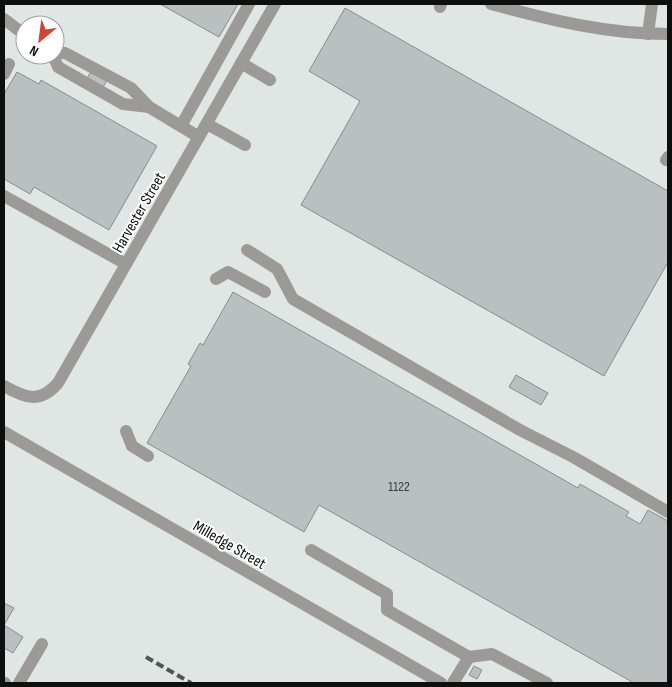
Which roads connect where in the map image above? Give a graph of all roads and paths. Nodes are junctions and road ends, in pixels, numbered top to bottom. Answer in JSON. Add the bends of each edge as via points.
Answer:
{"nodes":[{"id":1,"x":248,"y":4,"type":"edge"},
{"id":2,"x":276,"y":4,"type":"edge"},
{"id":3,"x":491,"y":4,"type":"edge"},
{"id":4,"x":652,"y":4,"type":"edge"},
{"id":5,"x":525,"y":8,"type":"edge"},
{"id":6,"x":4,"y":19,"type":"edge"},
{"id":7,"x":15,"y":27,"type":"edge"},
{"id":8,"x":648,"y":34,"type":"junction"},
{"id":9,"x":668,"y":34,"type":"edge"},
{"id":10,"x":65,"y":54,"type":"edge"},
{"id":11,"x":241,"y":63,"type":"junction"},
{"id":12,"x":57,"y":65,"type":"edge"},
{"id":13,"x":270,"y":80,"type":"dead end"},
{"id":14,"x":149,"y":108,"type":"junction"},
{"id":15,"x":207,"y":124,"type":"junction"},
{"id":16,"x":181,"y":126,"type":"junction"},
{"id":17,"x":199,"y":137,"type":"junction"},
{"id":18,"x":245,"y":145,"type":"dead end"},
{"id":19,"x":4,"y":196,"type":"edge"},
{"id":20,"x":247,"y":250,"type":"dead end"},
{"id":21,"x":126,"y":264,"type":"junction"},
{"id":22,"x":216,"y":279,"type":"dead end"},
{"id":23,"x":265,"y":292,"type":"dead end"},
{"id":24,"x":4,"y":386,"type":"edge"},
{"id":25,"x":4,"y":432,"type":"edge"},
{"id":26,"x":126,"y":432,"type":"dead end"},
{"id":27,"x":148,"y":456,"type":"dead end"},
{"id":28,"x":668,"y":512,"type":"edge"},
{"id":29,"x":311,"y":550,"type":"dead end"},
{"id":30,"x":42,"y":644,"type":"dead end"},
{"id":31,"x":468,"y":657,"type":"junction"},
{"id":32,"x":19,"y":683,"type":"edge"},
{"id":33,"x":441,"y":683,"type":"edge"},
{"id":34,"x":453,"y":683,"type":"edge"},
{"id":35,"x":547,"y":683,"type":"edge"}],
"edges":[{"from":1,"to":16,"type":"street"},
{"from":2,"to":11,"type":"street","name":"Harvester Street"},
{"from":3,"to":5,"type":"street"},
{"from":4,"to":8,"type":"street"},
{"from":5,"to":8,"type":"street","via":[[560,23]]},
{"from":6,"to":7,"type":"street"},
{"from":8,"to":9,"type":"street"},
{"from":10,"to":14,"type":"street","via":[[131,88]]},
{"from":11,"to":13,"type":"street"},
{"from":11,"to":15,"type":"street","name":"Harvester Street"},
{"from":12,"to":14,"type":"street","via":[[123,104]]},
{"from":14,"to":16,"type":"street"},
{"from":15,"to":17,"type":"street","name":"Harvester Street"},
{"from":15,"to":18,"type":"street"},
{"from":16,"to":17,"type":"street"},
{"from":17,"to":21,"type":"street","name":"Harvester Street"},
{"from":19,"to":21,"type":"street"},
{"from":20,"to":28,"type":"street","via":[[277,269],[292,299]]},
{"from":21,"to":24,"type":"street","name":"Harvester Street","via":[[51,391],[36,398],[20,395]]},
{"from":22,"to":23,"type":"street","via":[[228,272]]},
{"from":25,"to":33,"type":"street","name":"Milledge Street"},
{"from":26,"to":27,"type":"street","via":[[132,446]]},
{"from":29,"to":31,"type":"street","via":[[387,594],[386,610]]},
{"from":30,"to":32,"type":"street"},
{"from":31,"to":34,"type":"street"},
{"from":31,"to":35,"type":"street","via":[[492,654]]}]}
